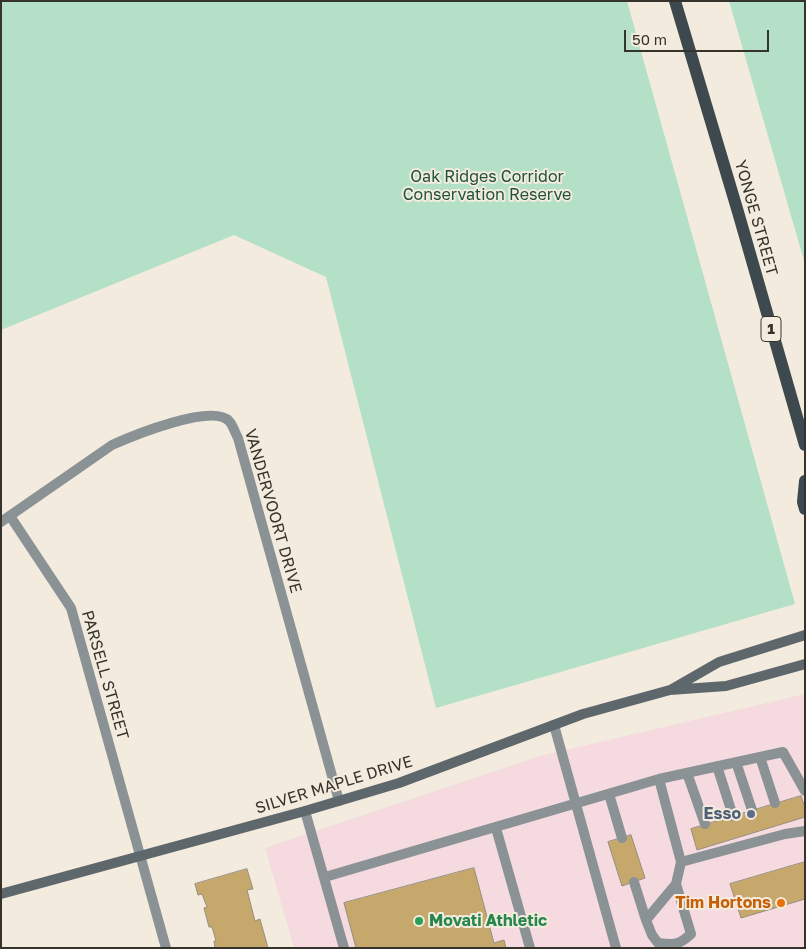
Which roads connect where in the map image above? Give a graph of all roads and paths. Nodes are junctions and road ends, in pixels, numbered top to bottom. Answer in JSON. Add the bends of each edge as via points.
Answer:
{"nodes":[{"id":1,"x":675,"y":1,"type":"edge"},
{"id":2,"x":805,"y":445,"type":"edge"},
{"id":3,"x":805,"y":481,"type":"edge"},
{"id":4,"x":805,"y":509,"type":"edge"},
{"id":5,"x":6,"y":519,"type":"edge"},
{"id":6,"x":805,"y":635,"type":"edge"},
{"id":7,"x":805,"y":664,"type":"edge"},
{"id":8,"x":670,"y":690,"type":"junction"},
{"id":9,"x":554,"y":725,"type":"junction"},
{"id":10,"x":760,"y":757,"type":"junction"},
{"id":11,"x":736,"y":762,"type":"junction"},
{"id":12,"x":717,"y":766,"type":"junction"},
{"id":13,"x":687,"y":773,"type":"junction"},
{"id":14,"x":659,"y":779,"type":"junction"},
{"id":15,"x":805,"y":791,"type":"edge"},
{"id":16,"x":609,"y":794,"type":"junction"},
{"id":17,"x":339,"y":801,"type":"junction"},
{"id":18,"x":577,"y":804,"type":"junction"},
{"id":19,"x":775,"y":804,"type":"dead end"},
{"id":20,"x":305,"y":810,"type":"junction"},
{"id":21,"x":752,"y":810,"type":"dead end"},
{"id":22,"x":733,"y":816,"type":"dead end"},
{"id":23,"x":705,"y":824,"type":"dead end"},
{"id":24,"x":496,"y":828,"type":"junction"},
{"id":25,"x":805,"y":831,"type":"edge"},
{"id":26,"x":622,"y":838,"type":"dead end"},
{"id":27,"x":140,"y":856,"type":"junction"},
{"id":28,"x":681,"y":862,"type":"junction"},
{"id":29,"x":325,"y":876,"type":"junction"},
{"id":30,"x":634,"y":882,"type":"dead end"},
{"id":31,"x":676,"y":884,"type":"junction"},
{"id":32,"x":1,"y":894,"type":"edge"},
{"id":33,"x":646,"y":920,"type":"junction"},
{"id":34,"x":166,"y":948,"type":"edge"},
{"id":35,"x":344,"y":948,"type":"edge"},
{"id":36,"x":530,"y":948,"type":"edge"},
{"id":37,"x":616,"y":948,"type":"edge"}],
"edges":[{"from":1,"to":2,"type":"main road","name":"YONGE STREET","number":"1"},
{"from":3,"to":4,"type":"main road"},
{"from":5,"to":17,"type":"street","name":"VANDERVOORT DRIVE","via":[[112,445],[127,438],[204,415],[217,415],[229,420],[238,438]]},
{"from":5,"to":27,"type":"street","name":"PARSELL STREET","via":[[71,608]]},
{"from":6,"to":8,"type":"street","name":"SILVER MAPLE DRIVE","via":[[719,662]]},
{"from":7,"to":8,"type":"street","name":"SILVER MAPLE DRIVE","via":[[726,686]]},
{"from":8,"to":9,"type":"street","name":"SILVER MAPLE DRIVE"},
{"from":9,"to":17,"type":"street","name":"SILVER MAPLE DRIVE","via":[[399,783]]},
{"from":9,"to":18,"type":"street"},
{"from":10,"to":11,"type":"street"},
{"from":10,"to":15,"type":"street","via":[[783,752]]},
{"from":10,"to":19,"type":"street"},
{"from":11,"to":12,"type":"street"},
{"from":11,"to":21,"type":"street"},
{"from":12,"to":13,"type":"street"},
{"from":12,"to":22,"type":"street"},
{"from":13,"to":14,"type":"street"},
{"from":13,"to":23,"type":"street"},
{"from":14,"to":16,"type":"street"},
{"from":14,"to":28,"type":"street"},
{"from":16,"to":18,"type":"street"},
{"from":16,"to":26,"type":"street"},
{"from":17,"to":20,"type":"street","name":"SILVER MAPLE DRIVE"},
{"from":18,"to":24,"type":"street"},
{"from":18,"to":37,"type":"street"},
{"from":20,"to":27,"type":"street","name":"SILVER MAPLE DRIVE"},
{"from":20,"to":29,"type":"street"},
{"from":24,"to":29,"type":"street"},
{"from":24,"to":36,"type":"street"},
{"from":25,"to":28,"type":"street","via":[[783,829]]},
{"from":27,"to":32,"type":"street","name":"SILVER MAPLE DRIVE"},
{"from":27,"to":34,"type":"street","name":"PARSELL STREET"},
{"from":28,"to":31,"type":"street"},
{"from":29,"to":35,"type":"street"},
{"from":30,"to":33,"type":"street"},
{"from":31,"to":33,"type":"street"},
{"from":31,"to":33,"type":"street","via":[[691,934],[682,942],[658,943]]}]}
